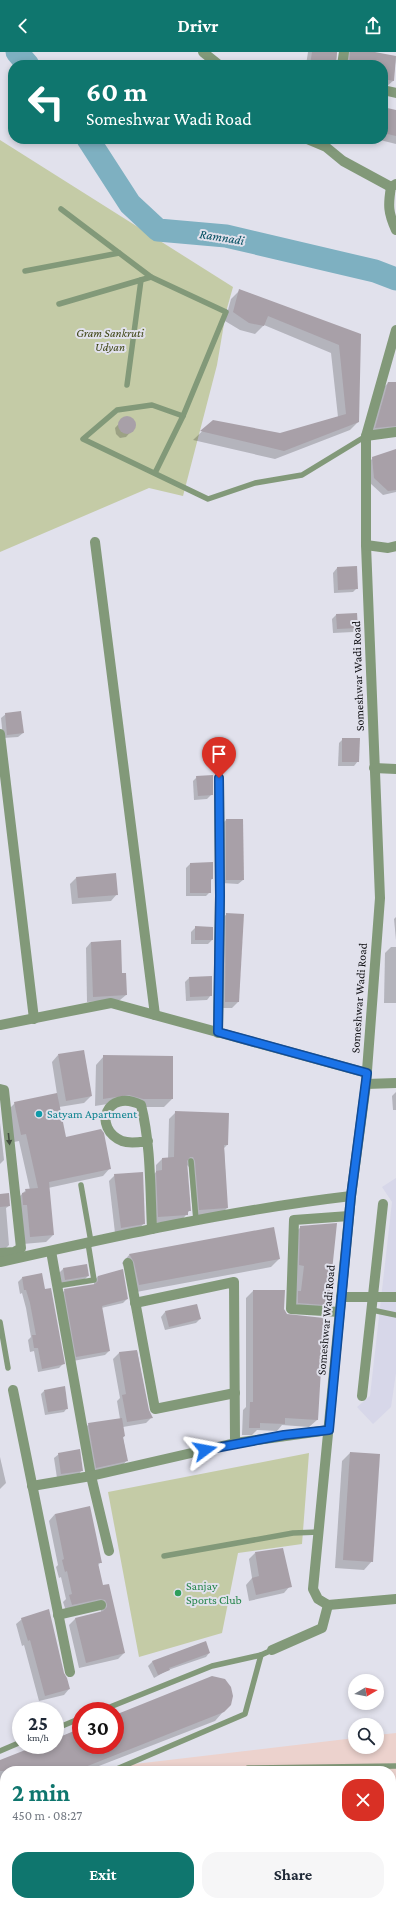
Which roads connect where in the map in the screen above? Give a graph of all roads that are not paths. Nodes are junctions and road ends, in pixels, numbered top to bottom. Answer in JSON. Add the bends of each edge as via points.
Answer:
{"nodes":[{"id":1,"x":203,"y":52,"type":"edge"},
{"id":2,"x":213,"y":60,"type":"edge"},
{"id":3,"x":319,"y":144,"type":"edge"},
{"id":4,"x":394,"y":186,"type":"edge"},
{"id":5,"x":61,"y":209,"type":"dead end"},
{"id":6,"x":396,"y":230,"type":"edge"},
{"id":7,"x":119,"y":253,"type":"junction"},
{"id":8,"x":25,"y":271,"type":"dead end"},
{"id":9,"x":151,"y":277,"type":"junction"},
{"id":10,"x":141,"y":280,"type":"junction"},
{"id":11,"x":59,"y":304,"type":"dead end"},
{"id":12,"x":394,"y":341,"type":"edge"},
{"id":13,"x":127,"y":385,"type":"dead end"},
{"id":14,"x":183,"y":416,"type":"junction"},
{"id":15,"x":396,"y":432,"type":"edge"},
{"id":16,"x":366,"y":436,"type":"junction"},
{"id":17,"x":155,"y":473,"type":"junction"},
{"id":18,"x":95,"y":542,"type":"dead end"},
{"id":19,"x":366,"y":545,"type":"junction"},
{"id":20,"x":396,"y":546,"type":"edge"},
{"id":21,"x":0,"y":734,"type":"edge"},
{"id":22,"x":374,"y":768,"type":"junction"},
{"id":23,"x":396,"y":769,"type":"edge"},
{"id":24,"x":219,"y":778,"type":"dead end"},
{"id":25,"x":155,"y":1015,"type":"junction"},
{"id":26,"x":34,"y":1019,"type":"junction"},
{"id":27,"x":0,"y":1025,"type":"edge"},
{"id":28,"x":218,"y":1032,"type":"junction"},
{"id":29,"x":367,"y":1073,"type":"junction"},
{"id":30,"x":396,"y":1083,"type":"edge"},
{"id":31,"x":366,"y":1084,"type":"junction"},
{"id":32,"x":0,"y":1089,"type":"edge"},
{"id":33,"x":148,"y":1141,"type":"junction"},
{"id":34,"x":191,"y":1161,"type":"dead end"},
{"id":35,"x":81,"y":1185,"type":"dead end"},
{"id":36,"x":351,"y":1196,"type":"junction"},
{"id":37,"x":383,"y":1204,"type":"dead end"},
{"id":38,"x":349,"y":1216,"type":"junction"},
{"id":39,"x":196,"y":1220,"type":"junction"},
{"id":40,"x":152,"y":1229,"type":"junction"},
{"id":41,"x":90,"y":1242,"type":"junction"},
{"id":42,"x":51,"y":1251,"type":"junction"},
{"id":43,"x":0,"y":1253,"type":"edge"},
{"id":44,"x":0,"y":1262,"type":"edge"},
{"id":45,"x":128,"y":1263,"type":"dead end"},
{"id":46,"x":57,"y":1286,"type":"junction"},
{"id":47,"x":341,"y":1297,"type":"junction"},
{"id":48,"x":373,"y":1297,"type":"junction"},
{"id":49,"x":396,"y":1297,"type":"edge"},
{"id":50,"x":135,"y":1303,"type":"junction"},
{"id":51,"x":372,"y":1310,"type":"junction"},
{"id":52,"x":340,"y":1312,"type":"junction"},
{"id":53,"x":396,"y":1314,"type":"edge"},
{"id":54,"x":0,"y":1322,"type":"edge"},
{"id":55,"x":8,"y":1368,"type":"dead end"},
{"id":56,"x":13,"y":1390,"type":"dead end"},
{"id":57,"x":235,"y":1393,"type":"junction"},
{"id":58,"x":362,"y":1396,"type":"dead end"},
{"id":59,"x":329,"y":1430,"type":"junction"},
{"id":60,"x":236,"y":1443,"type":"junction"},
{"id":61,"x":91,"y":1476,"type":"junction"},
{"id":62,"x":32,"y":1486,"type":"junction"},
{"id":63,"x":319,"y":1532,"type":"junction"},
{"id":64,"x":109,"y":1551,"type":"dead end"},
{"id":65,"x":164,"y":1556,"type":"dead end"},
{"id":66,"x":396,"y":1599,"type":"edge"},
{"id":67,"x":101,"y":1605,"type":"dead end"},
{"id":68,"x":328,"y":1605,"type":"junction"},
{"id":69,"x":58,"y":1615,"type":"junction"},
{"id":70,"x":272,"y":1650,"type":"joint"},
{"id":71,"x":261,"y":1655,"type":"junction"},
{"id":72,"x":70,"y":1672,"type":"dead end"},
{"id":73,"x":122,"y":1702,"type":"edge"},
{"id":74,"x":12,"y":1745,"type":"edge"},
{"id":75,"x":0,"y":1750,"type":"edge"},
{"id":76,"x":124,"y":1766,"type":"edge"}],
"edges":[{"from":1,"to":2,"type":"street"},
{"from":3,"to":4,"type":"street","via":[[343,161]]},
{"from":4,"to":6,"type":"street","via":[[388,205]]},
{"from":5,"to":7,"type":"lane"},
{"from":7,"to":8,"type":"lane"},
{"from":7,"to":9,"type":"lane"},
{"from":9,"to":10,"type":"lane"},
{"from":9,"to":14,"type":"lane","via":[[226,312]]},
{"from":10,"to":11,"type":"lane"},
{"from":10,"to":13,"type":"lane"},
{"from":12,"to":16,"type":"street","name":"Someshwar Wadi Road"},
{"from":14,"to":17,"type":"lane"},
{"from":14,"to":17,"type":"lane","via":[[152,405],[118,410],[83,439]]},
{"from":15,"to":16,"type":"street"},
{"from":16,"to":17,"type":"lane","via":[[302,475],[255,483],[208,499]]},
{"from":16,"to":19,"type":"street","name":"Someshwar Wadi Road"},
{"from":18,"to":25,"type":"street"},
{"from":19,"to":20,"type":"street","via":[[388,548]]},
{"from":19,"to":22,"type":"street","name":"Someshwar Wadi Road"},
{"from":21,"to":26,"type":"street"},
{"from":22,"to":23,"type":"street"},
{"from":22,"to":29,"type":"street","name":"Someshwar Wadi Road","via":[[380,898]]},
{"from":24,"to":28,"type":"street"},
{"from":25,"to":26,"type":"street","via":[[111,1003]]},
{"from":25,"to":28,"type":"street"},
{"from":26,"to":27,"type":"street"},
{"from":28,"to":29,"type":"street"},
{"from":29,"to":31,"type":"street","name":"Someshwar Wadi Road"},
{"from":30,"to":31,"type":"street"},
{"from":31,"to":36,"type":"street","name":"Someshwar Wadi Road"},
{"from":32,"to":43,"type":"street","one_way":true,"via":[[4,1090],[20,1248],[14,1252]]},
{"from":33,"to":33,"type":"street","via":[[141,1105],[125,1100],[116,1101],[110,1106],[105,1122],[115,1136],[123,1141]]},
{"from":33,"to":40,"type":"street"},
{"from":34,"to":39,"type":"lane"},
{"from":35,"to":41,"type":"lane"},
{"from":36,"to":38,"type":"street","name":"Someshwar Wadi Road"},
{"from":36,"to":39,"type":"street","via":[[280,1204]]},
{"from":37,"to":48,"type":"street"},
{"from":38,"to":47,"type":"street","name":"Someshwar Wadi Road"},
{"from":38,"to":52,"type":"street","via":[[294,1220],[291,1309]]},
{"from":39,"to":40,"type":"street"},
{"from":40,"to":41,"type":"street"},
{"from":41,"to":42,"type":"street"},
{"from":41,"to":46,"type":"lane","via":[[94,1280]]},
{"from":42,"to":44,"type":"street"},
{"from":42,"to":46,"type":"street"},
{"from":45,"to":50,"type":"street"},
{"from":46,"to":61,"type":"street"},
{"from":47,"to":48,"type":"street"},
{"from":47,"to":52,"type":"street","name":"Someshwar Wadi Road"},
{"from":48,"to":49,"type":"street"},
{"from":48,"to":51,"type":"street"},
{"from":50,"to":57,"type":"street","via":[[155,1409]]},
{"from":50,"to":57,"type":"street","via":[[234,1282]]},
{"from":51,"to":53,"type":"lane"},
{"from":51,"to":58,"type":"street"},
{"from":52,"to":59,"type":"street","name":"Someshwar Wadi Road"},
{"from":54,"to":55,"type":"lane"},
{"from":56,"to":62,"type":"street"},
{"from":57,"to":60,"type":"street"},
{"from":59,"to":60,"type":"street"},
{"from":59,"to":63,"type":"street","name":"Someshwar Wadi Road"},
{"from":60,"to":61,"type":"street"},
{"from":61,"to":62,"type":"street"},
{"from":61,"to":64,"type":"street"},
{"from":62,"to":69,"type":"street"},
{"from":63,"to":65,"type":"lane","via":[[293,1533]]},
{"from":63,"to":68,"type":"street","name":"Someshwar Wadi Road","via":[[313,1589],[318,1599]]},
{"from":66,"to":68,"type":"street"},
{"from":67,"to":69,"type":"street"},
{"from":68,"to":70,"type":"street","via":[[322,1628]]},
{"from":69,"to":72,"type":"street"},
{"from":70,"to":71,"type":"lane"},
{"from":71,"to":73,"type":"lane","via":[[212,1666]]},
{"from":71,"to":76,"type":"lane","via":[[245,1714]]},
{"from":74,"to":75,"type":"lane"}]}
